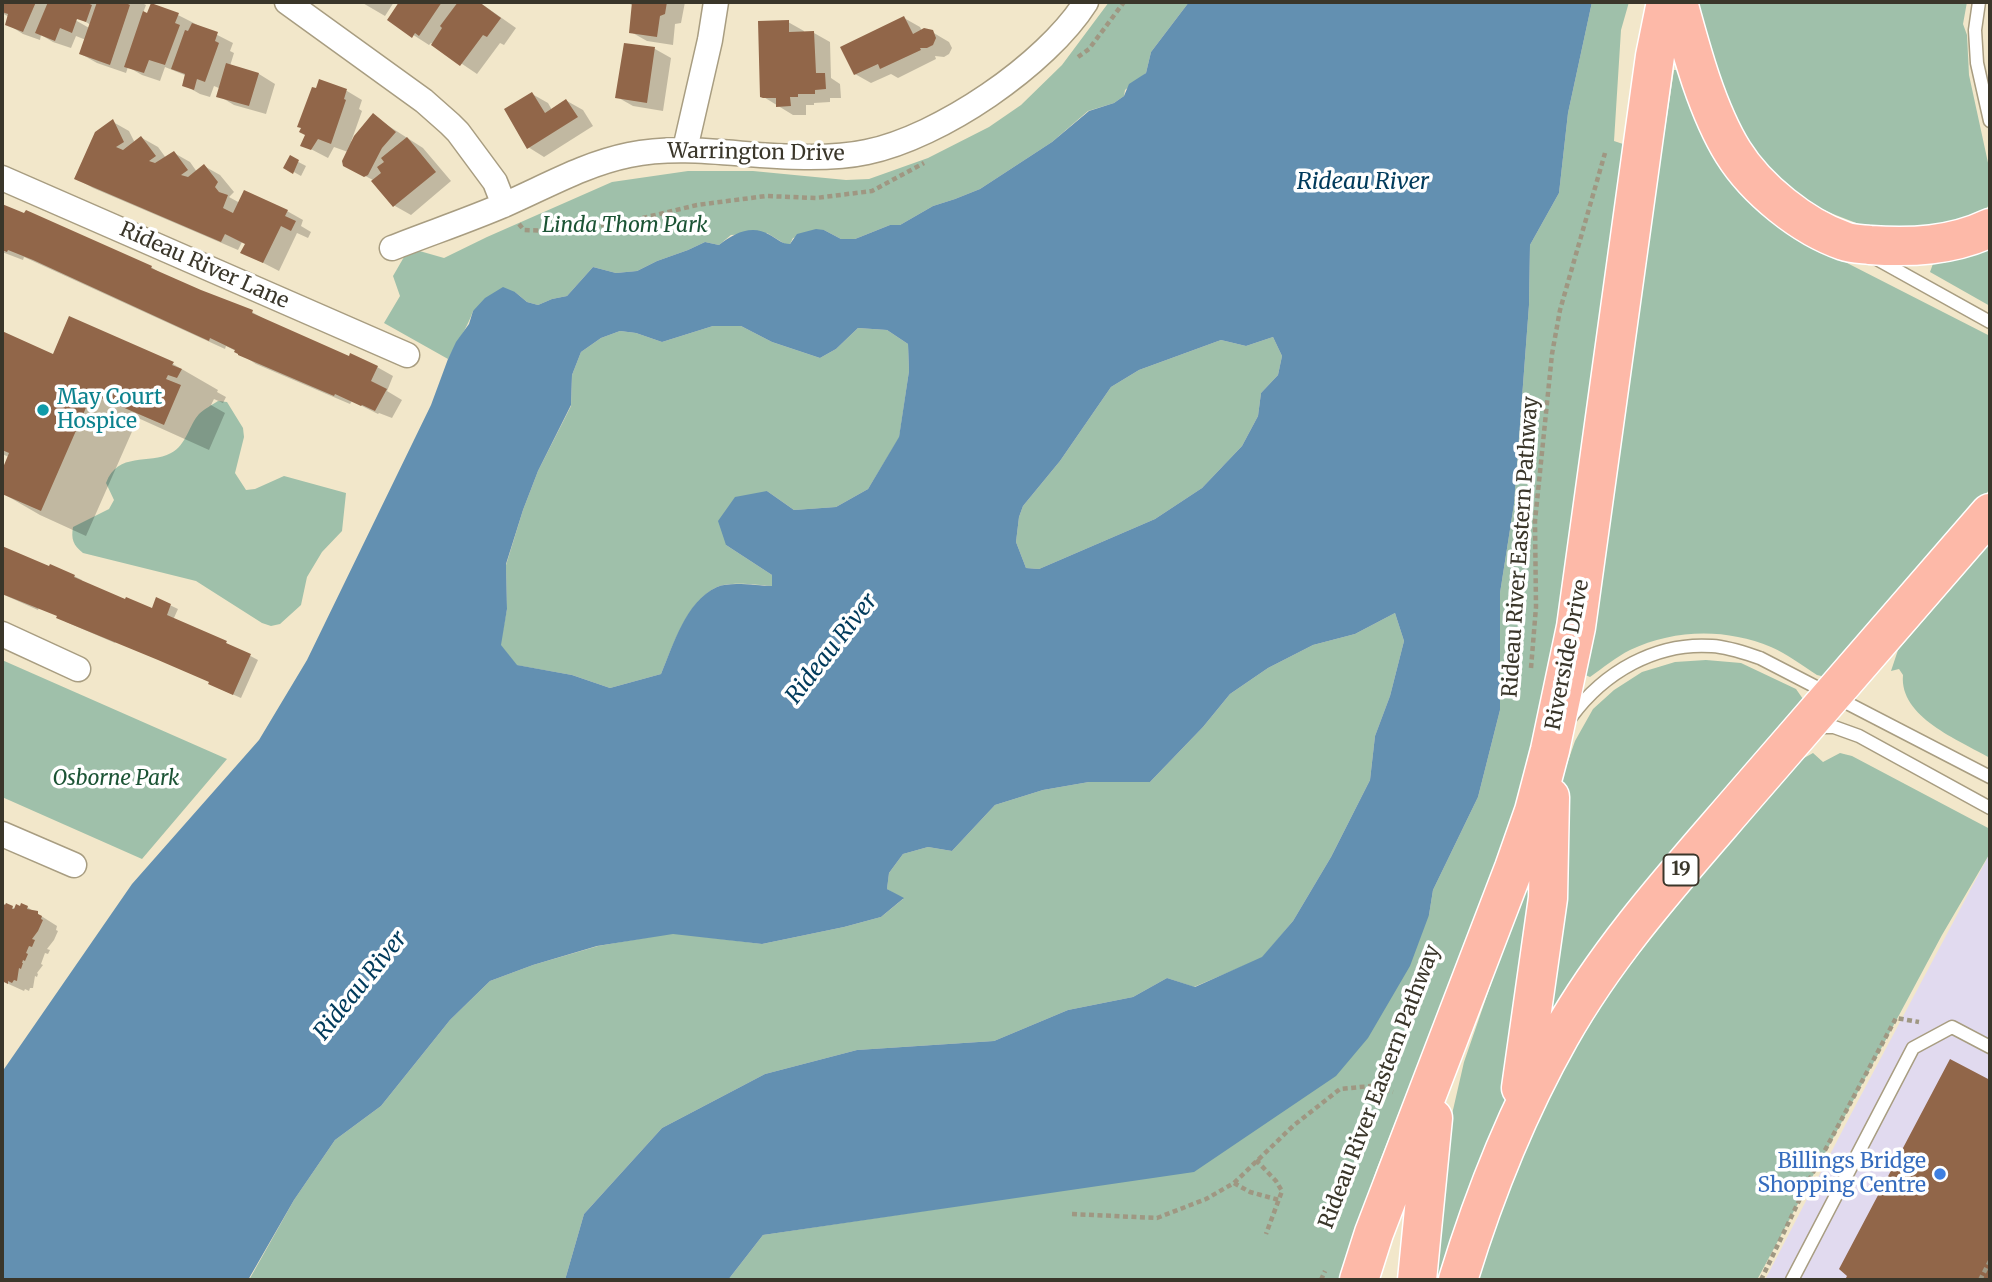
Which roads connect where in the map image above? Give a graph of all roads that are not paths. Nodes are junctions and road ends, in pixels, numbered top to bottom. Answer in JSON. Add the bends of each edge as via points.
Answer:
{"nodes":[{"id":1,"x":287,"y":2,"type":"edge"},
{"id":2,"x":716,"y":2,"type":"edge"},
{"id":3,"x":1086,"y":2,"type":"edge"},
{"id":4,"x":1666,"y":2,"type":"edge"},
{"id":5,"x":1678,"y":2,"type":"edge"},
{"id":6,"x":1979,"y":2,"type":"edge"},
{"id":7,"x":1990,"y":121,"type":"edge"},
{"id":8,"x":685,"y":149,"type":"junction"},
{"id":9,"x":2,"y":178,"type":"edge"},
{"id":10,"x":504,"y":205,"type":"junction"},
{"id":11,"x":1990,"y":228,"type":"edge"},
{"id":12,"x":1847,"y":243,"type":"junction"},
{"id":13,"x":392,"y":248,"type":"dead end"},
{"id":14,"x":1990,"y":322,"type":"edge"},
{"id":15,"x":407,"y":355,"type":"dead end"},
{"id":16,"x":1990,"y":513,"type":"edge"},
{"id":17,"x":2,"y":634,"type":"edge"},
{"id":18,"x":78,"y":669,"type":"dead end"},
{"id":19,"x":1833,"y":695,"type":"junction"},
{"id":20,"x":1804,"y":728,"type":"junction"},
{"id":21,"x":1550,"y":750,"type":"junction"},
{"id":22,"x":1990,"y":777,"type":"edge"},
{"id":23,"x":1990,"y":808,"type":"edge"},
{"id":24,"x":2,"y":834,"type":"edge"},
{"id":25,"x":75,"y":865,"type":"dead end"},
{"id":26,"x":1990,"y":1047,"type":"edge"},
{"id":27,"x":1438,"y":1068,"type":"junction"},
{"id":28,"x":1517,"y":1119,"type":"junction"},
{"id":29,"x":1342,"y":1275,"type":"edge"},
{"id":30,"x":1416,"y":1280,"type":"edge"},
{"id":31,"x":1458,"y":1280,"type":"edge"},
{"id":32,"x":1792,"y":1280,"type":"edge"}],
"edges":[{"from":1,"to":10,"type":"street","via":[[416,94],[450,124],[495,182]]},
{"from":2,"to":8,"type":"street"},
{"from":3,"to":8,"type":"street","name":"Warrington Drive","via":[[1048,47],[1016,74],[918,136],[865,153],[809,157]]},
{"from":4,"to":21,"type":"main road","name":"Riverside Drive","via":[[1576,627]]},
{"from":5,"to":12,"type":"main road","via":[[1708,97],[1734,153],[1784,207]]},
{"from":6,"to":7,"type":"lane","via":[[1977,63]]},
{"from":8,"to":10,"type":"street","name":"Warrington Drive","via":[[596,163]]},
{"from":9,"to":15,"type":"street","name":"Rideau River Lane"},
{"from":10,"to":13,"type":"street","name":"Warrington Drive"},
{"from":11,"to":12,"type":"main road","via":[[1926,245]]},
{"from":12,"to":14,"type":"lane"},
{"from":16,"to":19,"type":"main road","number":"19"},
{"from":17,"to":18,"type":"street"},
{"from":19,"to":20,"type":"main road","number":"19"},
{"from":19,"to":21,"type":"lane","via":[[1736,650],[1712,646],[1666,650],[1643,656],[1594,691]]},
{"from":19,"to":22,"type":"lane"},
{"from":20,"to":23,"type":"lane","via":[[1835,727],[1859,736]]},
{"from":20,"to":28,"type":"main road","number":"19","via":[[1616,950],[1561,1034]]},
{"from":21,"to":27,"type":"main road","name":"Riverside Drive","via":[[1534,811]]},
{"from":21,"to":28,"type":"main road","via":[[1548,898]]},
{"from":24,"to":25,"type":"street"},
{"from":26,"to":32,"type":"lane","via":[[1952,1027],[1913,1048]]},
{"from":27,"to":29,"type":"main road","name":"Riverside Drive","via":[[1374,1233]]},
{"from":27,"to":30,"type":"main road"},
{"from":28,"to":31,"type":"main road","number":"19"}]}
